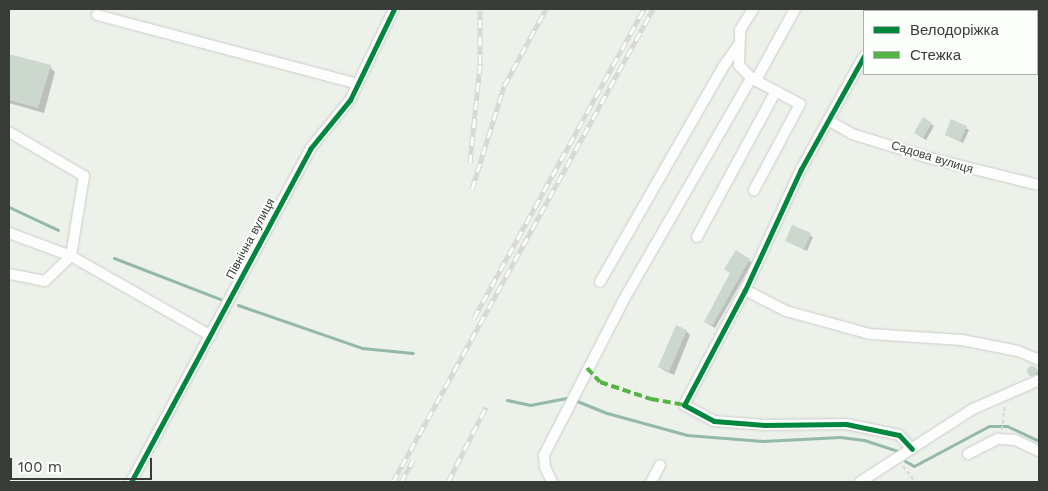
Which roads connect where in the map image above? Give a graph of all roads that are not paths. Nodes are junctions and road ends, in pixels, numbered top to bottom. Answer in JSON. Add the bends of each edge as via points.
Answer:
{"nodes":[{"id":1,"x":394,"y":9,"type":"edge"},
{"id":2,"x":753,"y":9,"type":"edge"},
{"id":3,"x":795,"y":9,"type":"edge"},
{"id":4,"x":97,"y":15,"type":"dead end"},
{"id":5,"x":740,"y":43,"type":"junction"},
{"id":6,"x":863,"y":58,"type":"edge"},
{"id":7,"x":754,"y":79,"type":"junction"},
{"id":8,"x":358,"y":84,"type":"junction"},
{"id":9,"x":776,"y":91,"type":"junction"},
{"id":10,"x":828,"y":120,"type":"junction"},
{"id":11,"x":9,"y":132,"type":"edge"},
{"id":12,"x":1039,"y":185,"type":"edge"},
{"id":13,"x":754,"y":190,"type":"dead end"},
{"id":14,"x":9,"y":233,"type":"edge"},
{"id":15,"x":697,"y":237,"type":"dead end"},
{"id":16,"x":71,"y":256,"type":"junction"},
{"id":17,"x":9,"y":274,"type":"edge"},
{"id":18,"x":600,"y":282,"type":"dead end"},
{"id":19,"x":745,"y":290,"type":"junction"},
{"id":20,"x":211,"y":336,"type":"junction"},
{"id":21,"x":1039,"y":360,"type":"edge"},
{"id":22,"x":1039,"y":380,"type":"edge"},
{"id":23,"x":1039,"y":451,"type":"edge"},
{"id":24,"x":968,"y":454,"type":"dead end"},
{"id":25,"x":902,"y":455,"type":"junction"},
{"id":26,"x":660,"y":465,"type":"dead end"},
{"id":27,"x":131,"y":482,"type":"edge"},
{"id":28,"x":552,"y":482,"type":"edge"},
{"id":29,"x":651,"y":482,"type":"edge"},
{"id":30,"x":860,"y":482,"type":"edge"}],
"edges":[{"from":1,"to":8,"type":"street","name":"Північна вулиця"},
{"from":2,"to":5,"type":"street","via":[[740,30]]},
{"from":3,"to":7,"type":"street"},
{"from":4,"to":8,"type":"street"},
{"from":5,"to":7,"type":"street","via":[[739,65]]},
{"from":5,"to":18,"type":"street","via":[[723,67]]},
{"from":6,"to":10,"type":"street"},
{"from":7,"to":9,"type":"street"},
{"from":7,"to":28,"type":"street","via":[[623,301],[544,454],[545,467]]},
{"from":8,"to":20,"type":"street","name":"Північна вулиця","via":[[343,111],[310,149]]},
{"from":9,"to":13,"type":"street","via":[[800,104]]},
{"from":9,"to":15,"type":"street"},
{"from":10,"to":12,"type":"street","name":"Садова вулиця","via":[[852,134],[933,159]]},
{"from":10,"to":19,"type":"street"},
{"from":11,"to":16,"type":"street","via":[[84,176]]},
{"from":14,"to":16,"type":"street"},
{"from":16,"to":17,"type":"street","via":[[45,281]]},
{"from":16,"to":20,"type":"street"},
{"from":19,"to":21,"type":"street","via":[[786,311],[870,334],[962,340],[1018,351]]},
{"from":19,"to":25,"type":"street","via":[[684,405],[714,421],[765,425],[846,424],[899,435]]},
{"from":20,"to":27,"type":"street","name":"Північна вулиця"},
{"from":22,"to":25,"type":"street","via":[[972,409]]},
{"from":23,"to":24,"type":"street","via":[[1015,440],[998,439]]},
{"from":25,"to":30,"type":"street"},
{"from":26,"to":29,"type":"street"}]}
